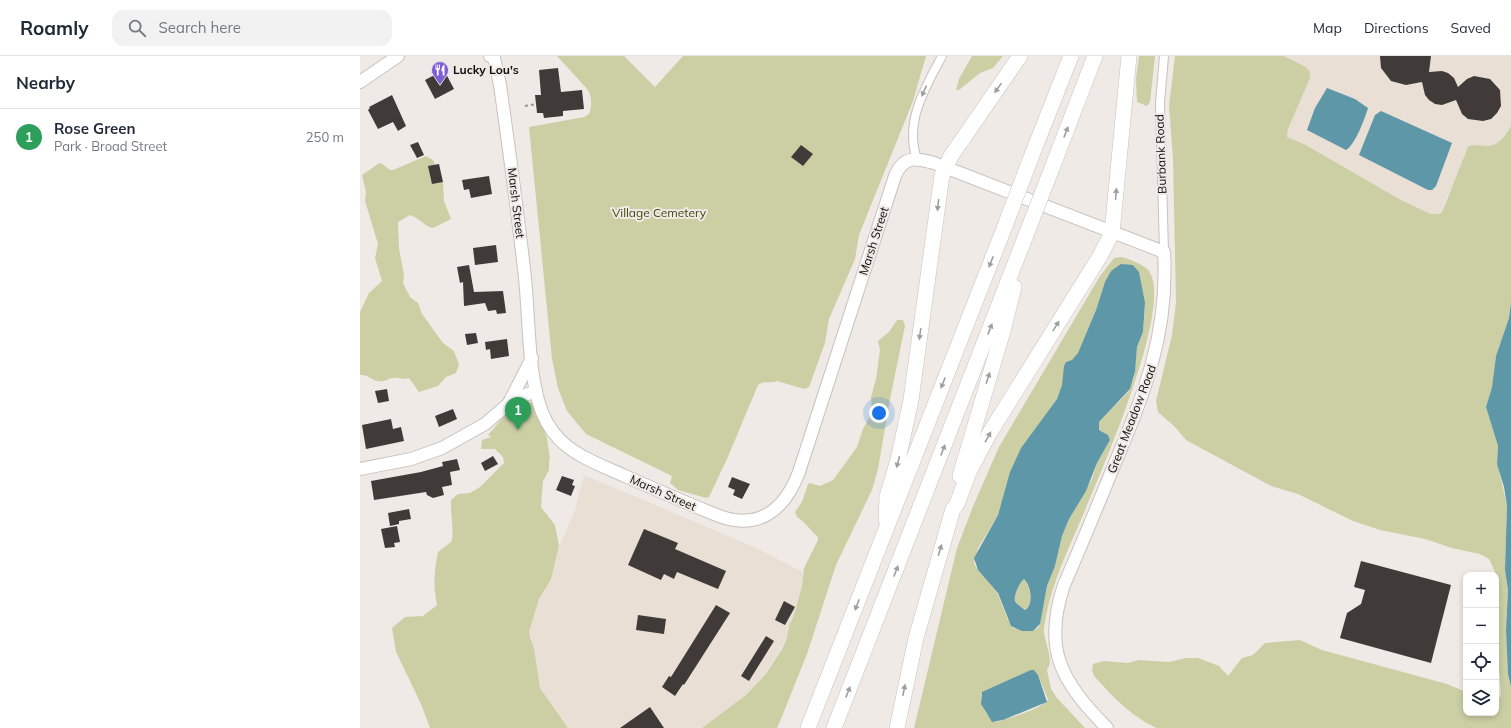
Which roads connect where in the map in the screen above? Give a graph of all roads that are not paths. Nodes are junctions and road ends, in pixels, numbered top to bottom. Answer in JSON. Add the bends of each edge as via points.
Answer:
{"nodes":[{"id":1,"x":398,"y":56,"type":"edge"},
{"id":2,"x":942,"y":56,"type":"edge"},
{"id":3,"x":1020,"y":56,"type":"edge"},
{"id":4,"x":1071,"y":56,"type":"edge"},
{"id":5,"x":1095,"y":56,"type":"edge"},
{"id":6,"x":1129,"y":56,"type":"edge"},
{"id":7,"x":1164,"y":56,"type":"edge"},
{"id":8,"x":493,"y":57,"type":"edge"},
{"id":9,"x":360,"y":82,"type":"edge"},
{"id":10,"x":917,"y":159,"type":"junction"},
{"id":11,"x":945,"y":167,"type":"junction"},
{"id":12,"x":1112,"y":233,"type":"junction"},
{"id":13,"x":1164,"y":252,"type":"junction"},
{"id":14,"x":1015,"y":265,"type":"junction"},
{"id":15,"x":532,"y":358,"type":"junction"},
{"id":16,"x":536,"y":391,"type":"junction"},
{"id":17,"x":507,"y":404,"type":"junction"},
{"id":18,"x":360,"y":468,"type":"edge"},
{"id":19,"x":953,"y":509,"type":"junction"},
{"id":20,"x":886,"y":529,"type":"junction"},
{"id":21,"x":808,"y":728,"type":"edge"},
{"id":22,"x":834,"y":728,"type":"edge"},
{"id":23,"x":897,"y":728,"type":"edge"},
{"id":24,"x":1107,"y":728,"type":"edge"}],
"edges":[{"from":1,"to":9,"type":"street"},
{"from":2,"to":10,"type":"street","one_way":true,"via":[[913,122],[912,139]]},
{"from":3,"to":11,"type":"highway","one_way":true},
{"from":4,"to":20,"type":"highway","one_way":true,"bridge":true},
{"from":14,"to":5,"type":"highway","one_way":true,"bridge":true},
{"from":12,"to":6,"type":"highway","one_way":true},
{"from":7,"to":13,"type":"street","name":"Burbank Road","via":[[1160,103]]},
{"from":8,"to":15,"type":"street","name":"Marsh Street","via":[[510,151]]},
{"from":10,"to":11,"type":"street"},
{"from":10,"to":16,"type":"street","name":"Marsh Street","via":[[902,164],[895,176],[800,472],[787,498],[771,513],[744,521],[724,518],[585,457],[567,446],[553,432],[543,415]]},
{"from":11,"to":12,"type":"street"},
{"from":11,"to":20,"type":"highway","one_way":true,"via":[[911,400],[886,502]]},
{"from":12,"to":13,"type":"street"},
{"from":19,"to":12,"type":"highway","one_way":true,"via":[[989,434]]},
{"from":13,"to":24,"type":"street","name":"Great Meadow Road","via":[[1164,306],[1152,366],[1138,409],[1064,585],[1056,614],[1056,644],[1064,673],[1081,702]]},
{"from":19,"to":14,"type":"highway","one_way":true,"via":[[952,500],[1009,312]]},
{"from":22,"to":14,"type":"highway","one_way":true},
{"from":15,"to":16,"type":"street","name":"Marsh Street"},
{"from":15,"to":17,"type":"street"},
{"from":16,"to":17,"type":"street"},
{"from":17,"to":18,"type":"street","via":[[474,431],[442,448],[411,459]]},
{"from":23,"to":19,"type":"highway","one_way":true,"via":[[916,638]]},
{"from":20,"to":21,"type":"highway","one_way":true}]}
